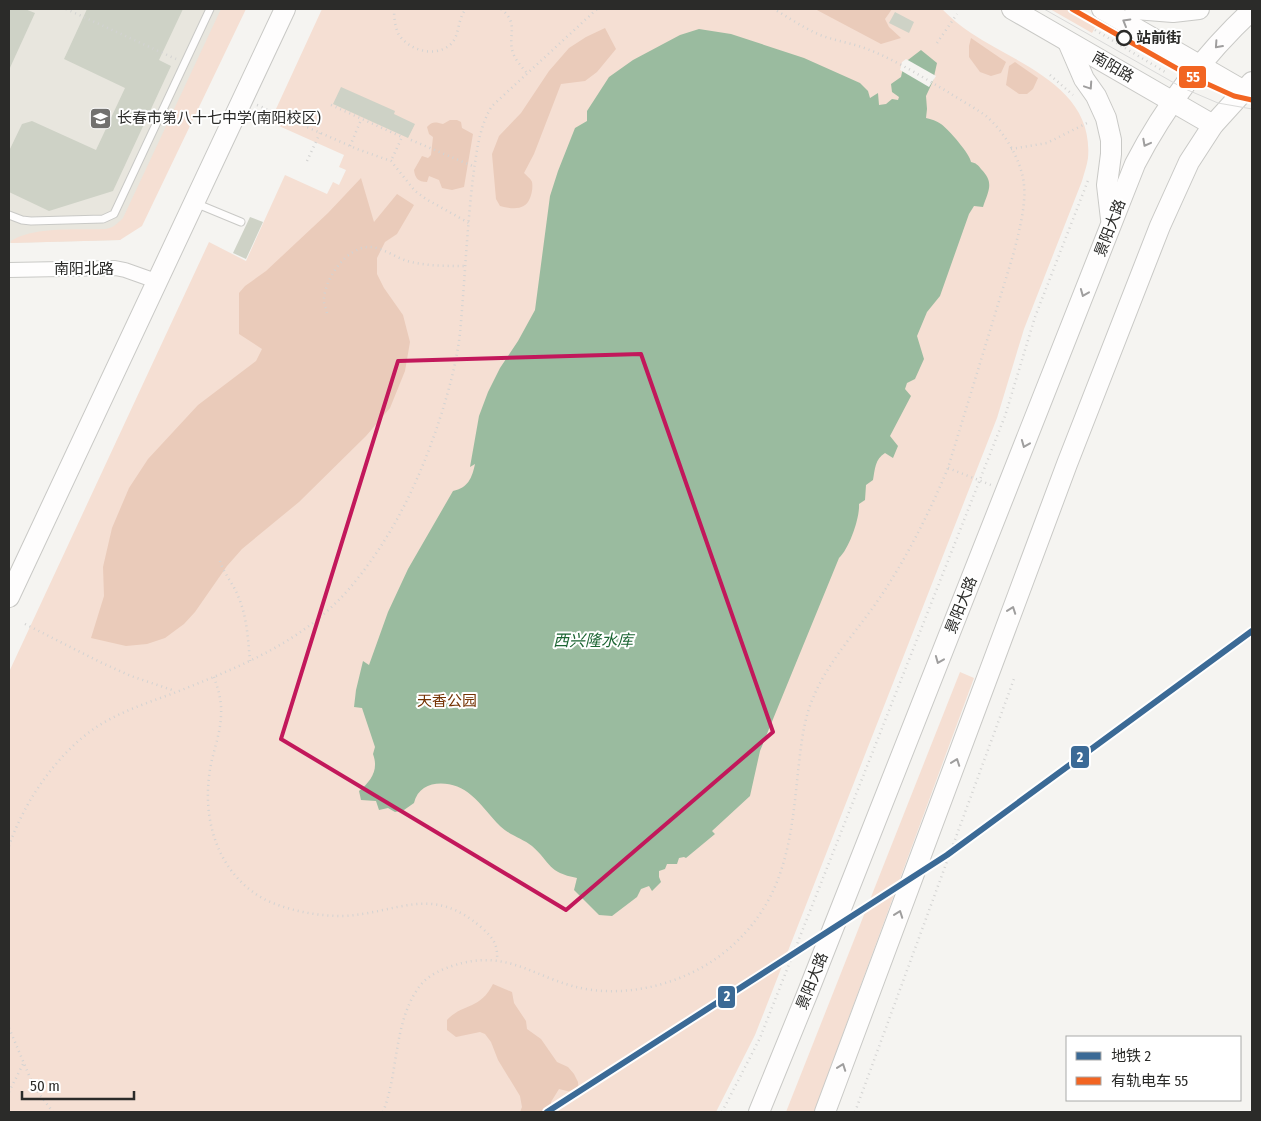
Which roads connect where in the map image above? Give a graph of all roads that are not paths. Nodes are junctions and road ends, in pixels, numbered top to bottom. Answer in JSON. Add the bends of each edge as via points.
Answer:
{"nodes":[{"id":1,"x":210,"y":9,"type":"edge"},
{"id":2,"x":285,"y":9,"type":"edge"},
{"id":3,"x":1012,"y":9,"type":"edge"},
{"id":4,"x":1102,"y":9,"type":"edge"},
{"id":5,"x":1135,"y":9,"type":"edge"},
{"id":6,"x":1199,"y":9,"type":"edge"},
{"id":7,"x":1252,"y":10,"type":"edge"},
{"id":8,"x":1068,"y":42,"type":"junction"},
{"id":9,"x":1200,"y":66,"type":"junction"},
{"id":10,"x":1248,"y":87,"type":"edge"},
{"id":11,"x":1172,"y":101,"type":"junction"},
{"id":12,"x":1214,"y":125,"type":"junction"},
{"id":13,"x":194,"y":203,"type":"junction"},
{"id":14,"x":9,"y":215,"type":"edge"},
{"id":15,"x":241,"y":222,"type":"dead end"},
{"id":16,"x":1112,"y":223,"type":"junction"},
{"id":17,"x":9,"y":270,"type":"edge"},
{"id":18,"x":156,"y":281,"type":"junction"},
{"id":19,"x":9,"y":598,"type":"edge"},
{"id":20,"x":758,"y":1112,"type":"edge"},
{"id":21,"x":825,"y":1112,"type":"edge"}],
"edges":[{"from":1,"to":14,"type":"lane","via":[[114,214],[103,219],[40,220],[22,220]]},
{"from":2,"to":13,"type":"main road"},
{"from":3,"to":8,"type":"main road","name":"南阳路"},
{"from":9,"to":4,"type":"main road","one_way":true},
{"from":5,"to":6,"type":"main road","via":[[1173,12]]},
{"from":7,"to":9,"type":"main road","one_way":true},
{"from":8,"to":11,"type":"main road","name":"南阳路"},
{"from":8,"to":16,"type":"main road","one_way":true,"via":[[1106,118],[1111,140],[1107,185]]},
{"from":9,"to":10,"type":"main road"},
{"from":9,"to":11,"type":"main road"},
{"from":10,"to":12,"type":"main road"},
{"from":11,"to":12,"type":"main road","name":"南阳路"},
{"from":11,"to":16,"type":"main road","name":"景阳大路","one_way":true,"via":[[1135,164]]},
{"from":21,"to":12,"type":"main road","one_way":true,"via":[[1063,473],[1160,226],[1189,162]]},
{"from":13,"to":15,"type":"lane"},
{"from":13,"to":18,"type":"main road"},
{"from":16,"to":20,"type":"main road","name":"景阳大路","one_way":true},
{"from":17,"to":18,"type":"street","name":"南阳北路","via":[[115,268]]},
{"from":18,"to":19,"type":"main road"}]}
